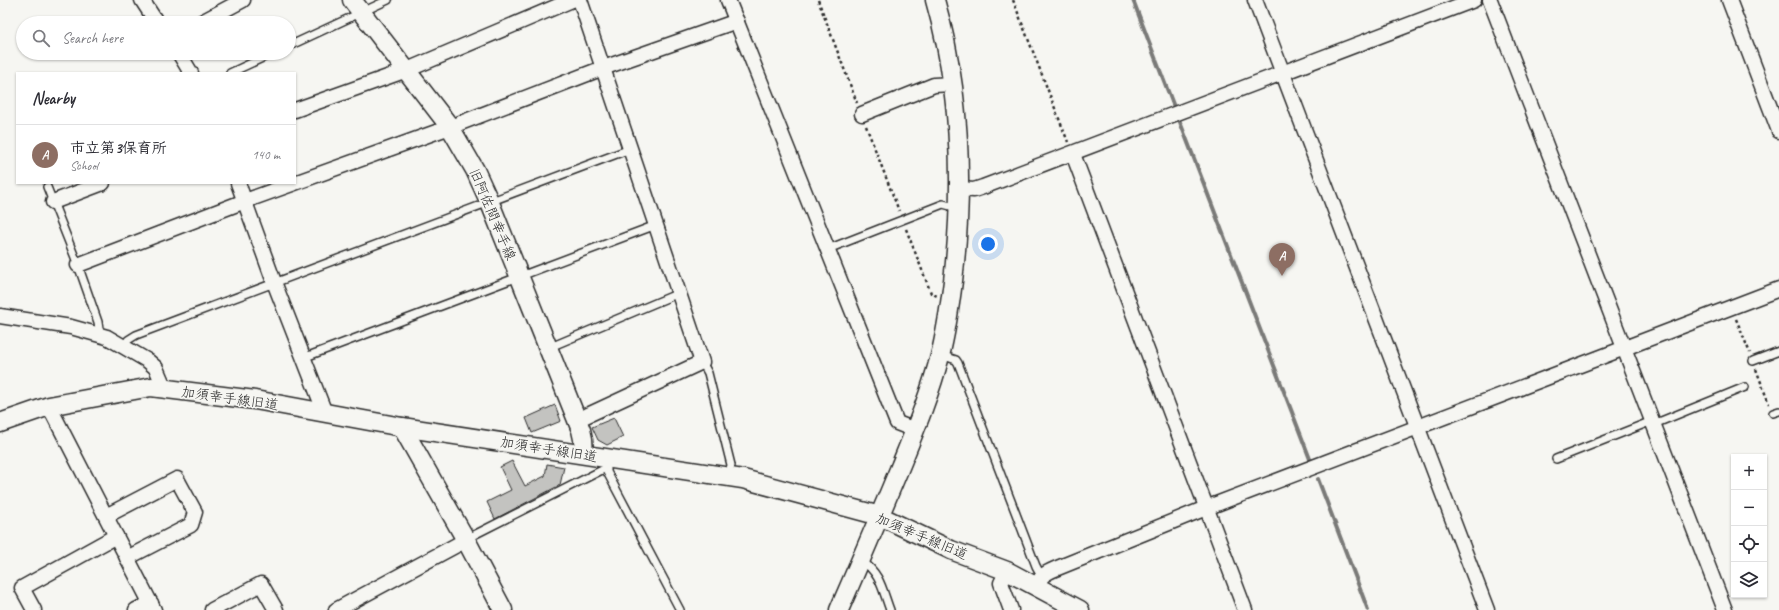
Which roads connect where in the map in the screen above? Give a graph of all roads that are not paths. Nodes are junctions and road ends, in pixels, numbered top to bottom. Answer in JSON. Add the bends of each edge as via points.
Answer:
{"nodes":[{"id":1,"x":142,"y":0,"type":"edge"},
{"id":2,"x":243,"y":0,"type":"edge"},
{"id":3,"x":388,"y":0,"type":"edge"},
{"id":4,"x":572,"y":0,"type":"edge"},
{"id":5,"x":580,"y":0,"type":"edge"},
{"id":6,"x":728,"y":0,"type":"edge"},
{"id":7,"x":935,"y":0,"type":"edge"},
{"id":8,"x":1255,"y":0,"type":"edge"},
{"id":9,"x":1474,"y":0,"type":"edge"},
{"id":10,"x":1490,"y":0,"type":"edge"},
{"id":11,"x":1729,"y":0,"type":"edge"},
{"id":12,"x":356,"y":6,"type":"edge"},
{"id":13,"x":152,"y":16,"type":"edge"},
{"id":14,"x":213,"y":16,"type":"edge"},
{"id":15,"x":737,"y":21,"type":"junction"},
{"id":16,"x":296,"y":42,"type":"edge"},
{"id":17,"x":183,"y":60,"type":"edge"},
{"id":18,"x":258,"y":60,"type":"edge"},
{"id":19,"x":603,"y":68,"type":"junction"},
{"id":20,"x":407,"y":70,"type":"junction"},
{"id":21,"x":190,"y":72,"type":"edge"},
{"id":22,"x":232,"y":72,"type":"edge"},
{"id":23,"x":1283,"y":73,"type":"junction"},
{"id":24,"x":952,"y":84,"type":"junction"},
{"id":25,"x":296,"y":110,"type":"edge"},
{"id":26,"x":862,"y":114,"type":"road end"},
{"id":27,"x":450,"y":127,"type":"junction"},
{"id":28,"x":1779,"y":131,"type":"edge"},
{"id":29,"x":630,"y":148,"type":"junction"},
{"id":30,"x":1073,"y":154,"type":"junction"},
{"id":31,"x":296,"y":183,"type":"edge"},
{"id":32,"x":100,"y":184,"type":"edge"},
{"id":33,"x":238,"y":184,"type":"edge"},
{"id":34,"x":292,"y":184,"type":"edge"},
{"id":35,"x":47,"y":187,"type":"dead end"},
{"id":36,"x":960,"y":188,"type":"junction"},
{"id":37,"x":245,"y":201,"type":"junction"},
{"id":38,"x":53,"y":202,"type":"junction"},
{"id":39,"x":490,"y":203,"type":"junction"},
{"id":40,"x":959,"y":208,"type":"junction"},
{"id":41,"x":656,"y":225,"type":"junction"},
{"id":42,"x":828,"y":249,"type":"junction"},
{"id":43,"x":78,"y":265,"type":"junction"},
{"id":44,"x":519,"y":278,"type":"junction"},
{"id":45,"x":274,"y":282,"type":"junction"},
{"id":46,"x":1779,"y":289,"type":"edge"},
{"id":47,"x":680,"y":293,"type":"junction"},
{"id":48,"x":0,"y":316,"type":"edge"},
{"id":49,"x":97,"y":333,"type":"junction"},
{"id":50,"x":124,"y":346,"type":"junction"},
{"id":51,"x":548,"y":348,"type":"junction"},
{"id":52,"x":1625,"y":349,"type":"junction"},
{"id":53,"x":1779,"y":351,"type":"edge"},
{"id":54,"x":940,"y":355,"type":"junction"},
{"id":55,"x":303,"y":358,"type":"junction"},
{"id":56,"x":1753,"y":361,"type":"dead end"},
{"id":57,"x":702,"y":362,"type":"junction"},
{"id":58,"x":1745,"y":387,"type":"dead end"},
{"id":59,"x":165,"y":389,"type":"junction"},
{"id":60,"x":49,"y":406,"type":"junction"},
{"id":61,"x":325,"y":413,"type":"junction"},
{"id":62,"x":576,"y":420,"type":"junction"},
{"id":63,"x":1653,"y":422,"type":"junction"},
{"id":64,"x":0,"y":423,"type":"edge"},
{"id":65,"x":402,"y":427,"type":"junction"},
{"id":66,"x":1419,"y":428,"type":"junction"},
{"id":67,"x":915,"y":430,"type":"junction"},
{"id":68,"x":584,"y":454,"type":"junction"},
{"id":69,"x":1556,"y":459,"type":"dead end"},
{"id":70,"x":606,"y":463,"type":"junction"},
{"id":71,"x":728,"y":477,"type":"junction"},
{"id":72,"x":1206,"y":508,"type":"junction"},
{"id":73,"x":106,"y":516,"type":"junction"},
{"id":74,"x":880,"y":516,"type":"junction"},
{"id":75,"x":116,"y":536,"type":"junction"},
{"id":76,"x":466,"y":540,"type":"junction"},
{"id":77,"x":127,"y":558,"type":"junction"},
{"id":78,"x":861,"y":560,"type":"junction"},
{"id":79,"x":1007,"y":571,"type":"junction"},
{"id":80,"x":1040,"y":582,"type":"junction"},
{"id":81,"x":152,"y":606,"type":"edge"},
{"id":82,"x":34,"y":610,"type":"edge"},
{"id":83,"x":136,"y":610,"type":"edge"},
{"id":84,"x":212,"y":610,"type":"edge"},
{"id":85,"x":276,"y":610,"type":"edge"},
{"id":86,"x":336,"y":610,"type":"edge"},
{"id":87,"x":503,"y":610,"type":"edge"},
{"id":88,"x":680,"y":610,"type":"edge"},
{"id":89,"x":839,"y":610,"type":"edge"},
{"id":90,"x":890,"y":610,"type":"edge"},
{"id":91,"x":1011,"y":610,"type":"edge"},
{"id":92,"x":1080,"y":610,"type":"edge"},
{"id":93,"x":1246,"y":610,"type":"edge"},
{"id":94,"x":1488,"y":610,"type":"edge"},
{"id":95,"x":1725,"y":610,"type":"edge"}],
"edges":[{"from":1,"to":13,"type":"street"},
{"from":2,"to":14,"type":"street"},
{"from":3,"to":12,"type":"lane"},
{"from":4,"to":20,"type":"street"},
{"from":5,"to":19,"type":"street"},
{"from":6,"to":15,"type":"street"},
{"from":7,"to":24,"type":"street","via":[[942,23]]},
{"from":8,"to":23,"type":"street"},
{"from":9,"to":23,"type":"street"},
{"from":10,"to":52,"type":"street"},
{"from":11,"to":28,"type":"street"},
{"from":12,"to":16,"type":"lane"},
{"from":12,"to":20,"type":"street","name":"旧阿佐間幸手線"},
{"from":15,"to":19,"type":"street"},
{"from":15,"to":42,"type":"street"},
{"from":17,"to":21,"type":"street"},
{"from":18,"to":22,"type":"lane"},
{"from":19,"to":27,"type":"street"},
{"from":19,"to":29,"type":"street"},
{"from":20,"to":25,"type":"street"},
{"from":20,"to":27,"type":"street","name":"旧阿佐間幸手線"},
{"from":23,"to":30,"type":"street"},
{"from":23,"to":66,"type":"street"},
{"from":24,"to":26,"type":"street","via":[[934,85]]},
{"from":24,"to":36,"type":"street"},
{"from":27,"to":31,"type":"street"},
{"from":27,"to":39,"type":"street","name":"旧阿佐間幸手線","via":[[475,170]]},
{"from":29,"to":39,"type":"lane"},
{"from":29,"to":41,"type":"street"},
{"from":30,"to":36,"type":"street","via":[[974,190]]},
{"from":30,"to":72,"type":"street"},
{"from":32,"to":38,"type":"street"},
{"from":33,"to":37,"type":"street"},
{"from":34,"to":37,"type":"street"},
{"from":35,"to":38,"type":"lane"},
{"from":36,"to":40,"type":"street"},
{"from":37,"to":43,"type":"street"},
{"from":37,"to":45,"type":"street"},
{"from":38,"to":43,"type":"lane"},
{"from":39,"to":44,"type":"street","name":"旧阿佐間幸手線"},
{"from":39,"to":45,"type":"lane"},
{"from":40,"to":42,"type":"lane","via":[[944,204]]},
{"from":40,"to":54,"type":"street","via":[[950,301]]},
{"from":41,"to":44,"type":"lane"},
{"from":41,"to":47,"type":"street"},
{"from":42,"to":67,"type":"street","via":[[896,423]]},
{"from":43,"to":49,"type":"lane","via":[[98,322]]},
{"from":44,"to":51,"type":"street","name":"旧阿佐間幸手線"},
{"from":44,"to":55,"type":"lane"},
{"from":45,"to":50,"type":"lane","via":[[136,335]]},
{"from":45,"to":55,"type":"street"},
{"from":46,"to":52,"type":"street"},
{"from":47,"to":51,"type":"lane"},
{"from":47,"to":57,"type":"street"},
{"from":48,"to":49,"type":"street"},
{"from":49,"to":50,"type":"street"},
{"from":50,"to":59,"type":"street","via":[[148,360],[156,368]]},
{"from":51,"to":62,"type":"street","name":"旧阿佐間幸手線"},
{"from":52,"to":63,"type":"street"},
{"from":52,"to":66,"type":"street"},
{"from":53,"to":56,"type":"lane"},
{"from":54,"to":67,"type":"street"},
{"from":54,"to":80,"type":"lane","via":[[958,363]]},
{"from":55,"to":61,"type":"street"},
{"from":57,"to":62,"type":"street"},
{"from":57,"to":71,"type":"lane","via":[[708,373],[731,465]]},
{"from":58,"to":63,"type":"lane"},
{"from":59,"to":60,"type":"street","name":"加須幸手線旧道","via":[[151,387]]},
{"from":59,"to":61,"type":"street","name":"加須幸手線旧道","via":[[255,400]]},
{"from":60,"to":64,"type":"street","name":"加須幸手線旧道"},
{"from":60,"to":73,"type":"street"},
{"from":61,"to":65,"type":"street","name":"加須幸手線旧道"},
{"from":62,"to":68,"type":"street","name":"旧阿佐間幸手線","via":[[583,439]]},
{"from":63,"to":69,"type":"lane"},
{"from":63,"to":95,"type":"street"},
{"from":65,"to":68,"type":"street","name":"加須幸手線旧道"},
{"from":65,"to":76,"type":"street"},
{"from":66,"to":72,"type":"street"},
{"from":66,"to":94,"type":"street"},
{"from":67,"to":74,"type":"street"},
{"from":68,"to":70,"type":"street","name":"加須幸手線旧道"},
{"from":70,"to":71,"type":"street","name":"加須幸手線旧道"},
{"from":70,"to":76,"type":"lane"},
{"from":70,"to":88,"type":"lane"},
{"from":71,"to":74,"type":"street","name":"加須幸手線旧道"},
{"from":72,"to":80,"type":"street","via":[[1055,569]]},
{"from":72,"to":93,"type":"street"},
{"from":73,"to":75,"type":"street"},
{"from":73,"to":77,"type":"street","via":[[177,479],[195,512],[191,525]]},
{"from":74,"to":78,"type":"street"},
{"from":74,"to":79,"type":"street","name":"加須幸手線旧道","via":[[952,550]]},
{"from":75,"to":77,"type":"street"},
{"from":75,"to":82,"type":"street","via":[[22,588]]},
{"from":76,"to":86,"type":"street"},
{"from":76,"to":87,"type":"street"},
{"from":77,"to":81,"type":"street"},
{"from":78,"to":89,"type":"street"},
{"from":78,"to":90,"type":"lane","via":[[876,574]]},
{"from":79,"to":80,"type":"street","name":"加須幸手線旧道"},
{"from":79,"to":91,"type":"street","via":[[1001,583]]},
{"from":80,"to":92,"type":"street","name":"加須幸手線旧道"},
{"from":81,"to":83,"type":"street"},
{"from":84,"to":85,"type":"street","via":[[261,584]]}]}
